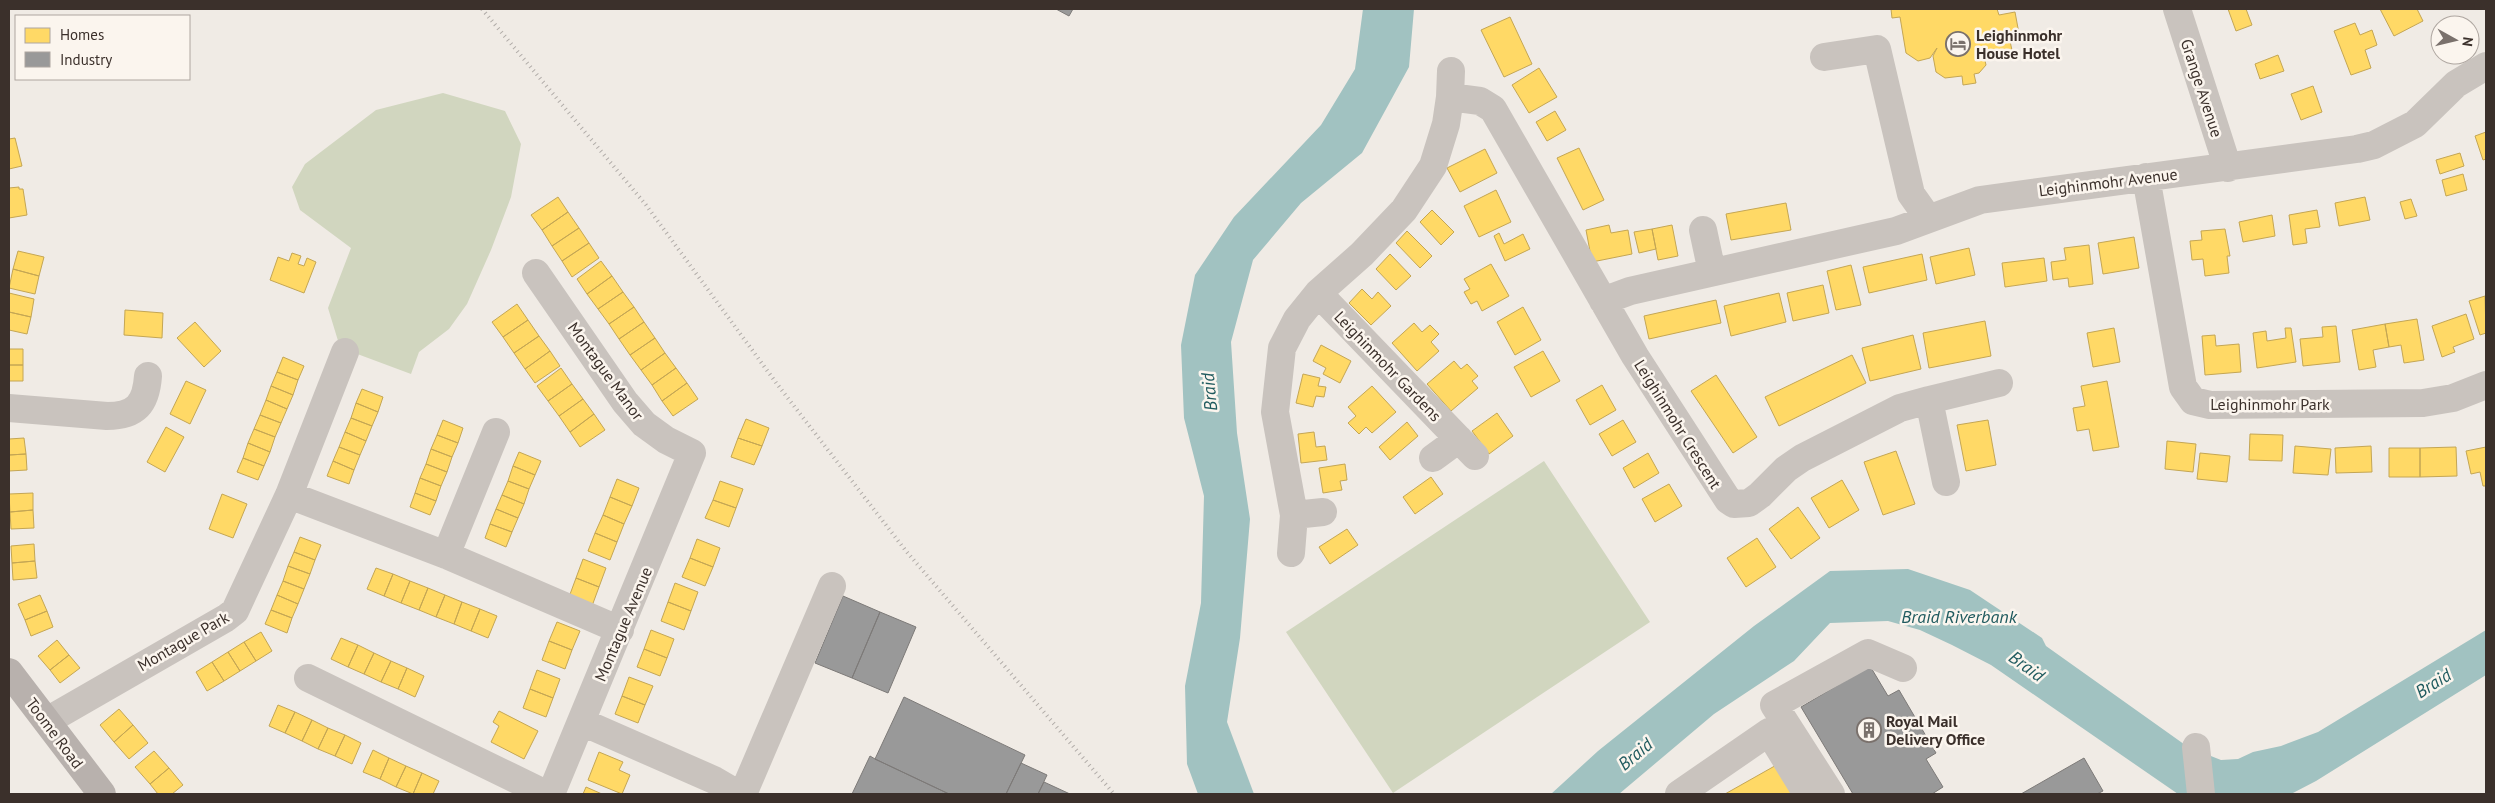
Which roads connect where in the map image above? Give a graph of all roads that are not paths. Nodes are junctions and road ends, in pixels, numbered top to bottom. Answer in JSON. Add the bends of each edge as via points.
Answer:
{"nodes":[{"id":1,"x":2178,"y":9,"type":"edge"},
{"id":2,"x":1824,"y":57,"type":"dead end"},
{"id":3,"x":2486,"y":66,"type":"edge"},
{"id":4,"x":1451,"y":71,"type":"dead end"},
{"id":5,"x":1450,"y":98,"type":"junction"},
{"id":6,"x":2228,"y":168,"type":"junction"},
{"id":7,"x":2146,"y":177,"type":"junction"},
{"id":8,"x":1928,"y":218,"type":"junction"},
{"id":9,"x":1703,"y":230,"type":"dead end"},
{"id":10,"x":1712,"y":272,"type":"junction"},
{"id":11,"x":536,"y":273,"type":"dead end"},
{"id":12,"x":1318,"y":293,"type":"junction"},
{"id":13,"x":1603,"y":301,"type":"junction"},
{"id":14,"x":345,"y":352,"type":"dead end"},
{"id":15,"x":148,"y":376,"type":"dead end"},
{"id":16,"x":1998,"y":383,"type":"dead end"},
{"id":17,"x":2486,"y":385,"type":"edge"},
{"id":18,"x":1929,"y":400,"type":"junction"},
{"id":19,"x":9,"y":408,"type":"edge"},
{"id":20,"x":496,"y":432,"type":"dead end"},
{"id":21,"x":692,"y":453,"type":"joint"},
{"id":22,"x":1433,"y":458,"type":"dead end"},
{"id":23,"x":1946,"y":482,"type":"dead end"},
{"id":24,"x":289,"y":495,"type":"junction"},
{"id":25,"x":1323,"y":512,"type":"dead end"},
{"id":26,"x":1294,"y":515,"type":"junction"},
{"id":27,"x":1292,"y":553,"type":"dead end"},
{"id":28,"x":446,"y":555,"type":"junction"},
{"id":29,"x":832,"y":586,"type":"dead end"},
{"id":30,"x":620,"y":630,"type":"junction"},
{"id":31,"x":1903,"y":668,"type":"dead end"},
{"id":32,"x":9,"y":672,"type":"edge"},
{"id":33,"x":308,"y":678,"type":"dead end"},
{"id":34,"x":47,"y":721,"type":"junction"},
{"id":35,"x":582,"y":722,"type":"junction"},
{"id":36,"x":2196,"y":747,"type":"dead end"},
{"id":37,"x":102,"y":794,"type":"edge"},
{"id":38,"x":546,"y":794,"type":"edge"},
{"id":39,"x":551,"y":794,"type":"edge"},
{"id":40,"x":738,"y":794,"type":"edge"},
{"id":41,"x":743,"y":794,"type":"edge"},
{"id":42,"x":1679,"y":794,"type":"edge"},
{"id":43,"x":1807,"y":794,"type":"edge"},
{"id":44,"x":1831,"y":794,"type":"edge"},
{"id":45,"x":2201,"y":794,"type":"edge"}],
"edges":[{"from":1,"to":6,"type":"street","name":"Grange Avenue"},
{"from":2,"to":8,"type":"street","via":[[1877,49],[1910,194]]},
{"from":3,"to":6,"type":"street","name":"Leighinmohr Avenue","via":[[2456,84],[2415,124],[2374,145]]},
{"from":4,"to":5,"type":"street"},
{"from":5,"to":12,"type":"street","via":[[1433,166],[1404,210]]},
{"from":5,"to":13,"type":"street","name":"Leighinmohr Crescent","via":[[1480,101],[1493,109]]},
{"from":6,"to":7,"type":"street","name":"Leighinmohr Avenue"},
{"from":7,"to":8,"type":"street","name":"Leighinmohr Avenue","via":[[1980,200]]},
{"from":7,"to":17,"type":"street","name":"Leighinmohr Park","via":[[2183,387],[2193,402],[2210,405],[2423,403],[2453,398]]},
{"from":8,"to":10,"type":"street","name":"Leighinmohr Avenue","via":[[1896,231]]},
{"from":9,"to":10,"type":"street"},
{"from":10,"to":13,"type":"street","name":"Leighinmohr Avenue","via":[[1630,291]]},
{"from":11,"to":21,"type":"street","name":"Montague Manor","via":[[625,402],[644,424]]},
{"from":12,"to":22,"type":"street","name":"Leighinmohr Gardens","via":[[1467,448]]},
{"from":12,"to":26,"type":"street","via":[[1297,319],[1282,348],[1275,412]]},
{"from":13,"to":18,"type":"street","name":"Leighinmohr Crescent","via":[[1718,488],[1734,504],[1742,505],[1754,499],[1802,458],[1900,408]]},
{"from":14,"to":24,"type":"street","name":"Montague Park"},
{"from":15,"to":19,"type":"street","via":[[147,392],[139,406],[121,415]]},
{"from":16,"to":18,"type":"street"},
{"from":18,"to":23,"type":"street"},
{"from":20,"to":28,"type":"street"},
{"from":21,"to":30,"type":"street","name":"Montague Avenue"},
{"from":24,"to":28,"type":"street"},
{"from":24,"to":34,"type":"street","name":"Montague Park","via":[[235,611]]},
{"from":25,"to":26,"type":"street"},
{"from":26,"to":27,"type":"street"},
{"from":28,"to":30,"type":"street"},
{"from":29,"to":41,"type":"street"},
{"from":30,"to":35,"type":"street","name":"Montague Avenue"},
{"from":31,"to":44,"type":"street","via":[[1868,653],[1774,705]]},
{"from":32,"to":34,"type":"main road","name":"Toome Road"},
{"from":33,"to":38,"type":"street"},
{"from":34,"to":37,"type":"main road","name":"Toome Road"},
{"from":35,"to":39,"type":"street","name":"Montague Avenue"},
{"from":35,"to":40,"type":"street","via":[[714,780]]},
{"from":36,"to":45,"type":"street"},
{"from":42,"to":43,"type":"street","via":[[1769,732]]}]}
